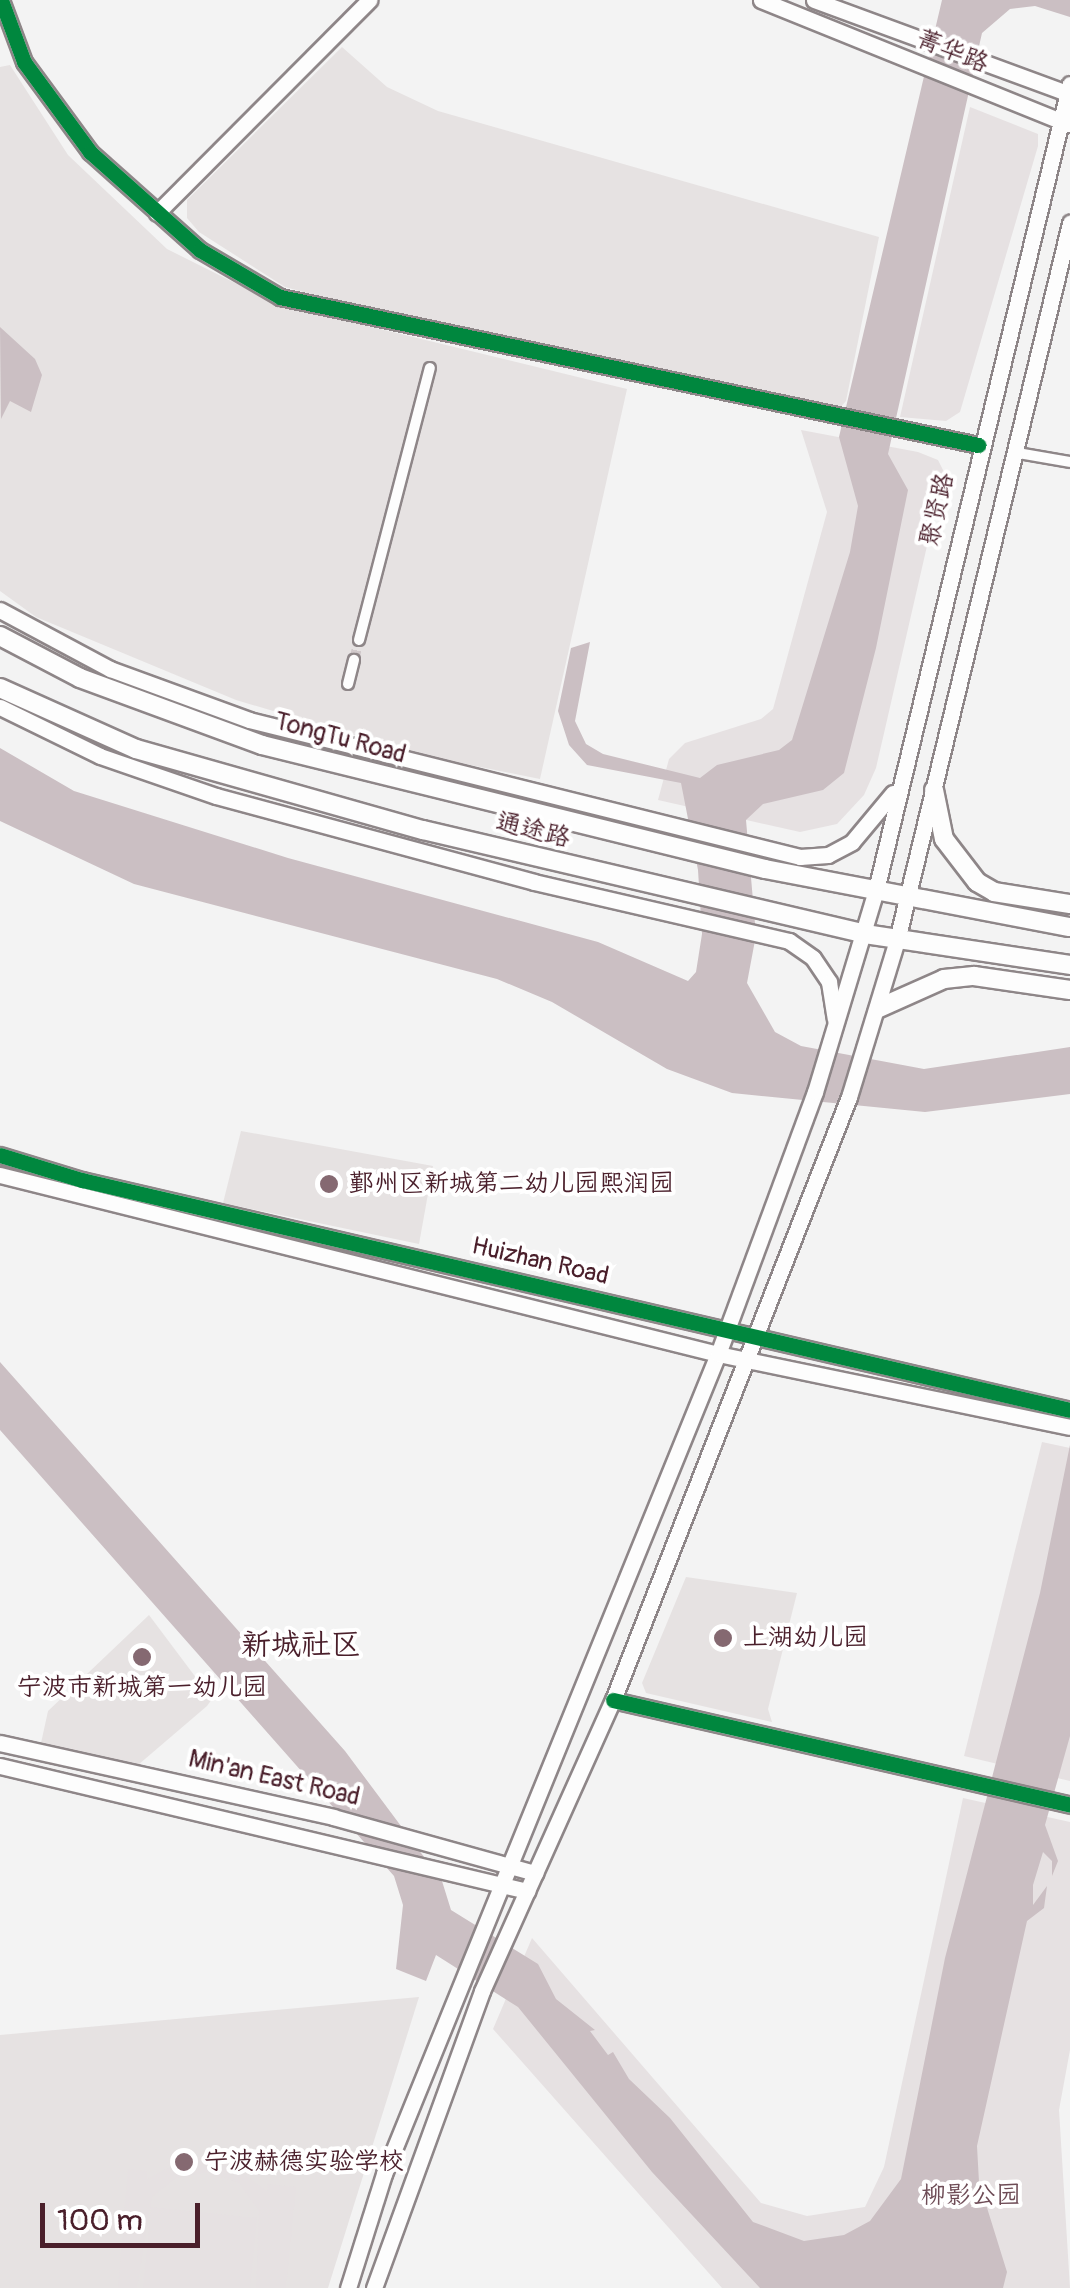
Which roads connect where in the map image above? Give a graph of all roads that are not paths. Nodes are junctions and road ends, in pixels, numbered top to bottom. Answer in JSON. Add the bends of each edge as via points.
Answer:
{"nodes":[{"id":1,"x":1,"y":0,"type":"edge"},
{"id":2,"x":369,"y":0,"type":"edge"},
{"id":3,"x":761,"y":0,"type":"edge"},
{"id":4,"x":814,"y":0,"type":"edge"},
{"id":5,"x":1069,"y":90,"type":"edge"},
{"id":6,"x":1065,"y":124,"type":"edge"},
{"id":7,"x":158,"y":213,"type":"junction"},
{"id":8,"x":1070,"y":223,"type":"edge"},
{"id":9,"x":430,"y":368,"type":"dead end"},
{"id":10,"x":978,"y":446,"type":"junction"},
{"id":11,"x":1018,"y":453,"type":"junction"},
{"id":12,"x":1070,"y":462,"type":"edge"},
{"id":13,"x":0,"y":610,"type":"edge"},
{"id":14,"x":0,"y":636,"type":"edge"},
{"id":15,"x":359,"y":640,"type":"tunnel mouth"},
{"id":16,"x":354,"y":660,"type":"tunnel mouth"},
{"id":17,"x":348,"y":684,"type":"dead end"},
{"id":18,"x":0,"y":688,"type":"edge"},
{"id":19,"x":0,"y":707,"type":"edge"},
{"id":20,"x":903,"y":775,"type":"junction"},
{"id":21,"x":934,"y":790,"type":"junction"},
{"id":22,"x":876,"y":890,"type":"junction"},
{"id":23,"x":906,"y":897,"type":"junction"},
{"id":24,"x":1070,"y":904,"type":"edge"},
{"id":25,"x":1070,"y":927,"type":"edge"},
{"id":26,"x":865,"y":934,"type":"junction"},
{"id":27,"x":897,"y":940,"type":"junction"},
{"id":28,"x":1070,"y":965,"type":"edge"},
{"id":29,"x":1070,"y":990,"type":"edge"},
{"id":30,"x":879,"y":1008,"type":"junction"},
{"id":31,"x":836,"y":1026,"type":"junction"},
{"id":32,"x":0,"y":1155,"type":"edge"},
{"id":33,"x":0,"y":1175,"type":"edge"},
{"id":34,"x":726,"y":1332,"type":"junction"},
{"id":35,"x":759,"y":1338,"type":"junction"},
{"id":36,"x":718,"y":1354,"type":"junction"},
{"id":37,"x":751,"y":1357,"type":"junction"},
{"id":38,"x":1069,"y":1421,"type":"edge"},
{"id":39,"x":614,"y":1700,"type":"junction"},
{"id":40,"x":0,"y":1743,"type":"edge"},
{"id":41,"x":0,"y":1766,"type":"edge"},
{"id":42,"x":1069,"y":1805,"type":"edge"},
{"id":43,"x":508,"y":1862,"type":"junction"},
{"id":44,"x":535,"y":1872,"type":"junction"},
{"id":45,"x":500,"y":1881,"type":"junction"},
{"id":46,"x":526,"y":1891,"type":"junction"},
{"id":47,"x":348,"y":2288,"type":"edge"},
{"id":48,"x":374,"y":2288,"type":"edge"}],
"edges":[{"from":1,"to":7,"type":"main road","via":[[24,62],[90,152]]},
{"from":2,"to":7,"type":"main road"},
{"from":3,"to":6,"type":"main road","name":"菁华路"},
{"from":4,"to":5,"type":"main road"},
{"from":5,"to":6,"type":"main road","name":"聚贤路"},
{"from":6,"to":10,"type":"main road","name":"聚贤路"},
{"from":7,"to":10,"type":"main road","via":[[200,250],[280,297]]},
{"from":8,"to":11,"type":"main road"},
{"from":9,"to":15,"type":"street"},
{"from":10,"to":20,"type":"main road","name":"聚贤路"},
{"from":11,"to":12,"type":"street"},
{"from":11,"to":21,"type":"main road"},
{"from":13,"to":20,"type":"main road","via":[[110,669],[249,720],[800,858],[828,855],[872,824]]},
{"from":14,"to":22,"type":"main road","name":"TongTu Road","via":[[80,678],[262,745],[680,850]]},
{"from":16,"to":17,"type":"street"},
{"from":18,"to":26,"type":"main road","name":"通途路","via":[[136,750],[683,894]]},
{"from":19,"to":31,"type":"main road","via":[[100,756],[216,796],[788,941],[813,958],[829,982]]},
{"from":20,"to":22,"type":"main road","name":"聚贤路"},
{"from":21,"to":23,"type":"main road"},
{"from":21,"to":24,"type":"main road","via":[[944,838],[978,882],[994,892]]},
{"from":22,"to":23,"type":"main road"},
{"from":22,"to":26,"type":"main road","name":"聚贤路"},
{"from":23,"to":25,"type":"main road"},
{"from":23,"to":27,"type":"main road"},
{"from":26,"to":27,"type":"main road","name":"通途路"},
{"from":26,"to":31,"type":"main road","name":"聚贤路"},
{"from":27,"to":28,"type":"main road","name":"通途路"},
{"from":27,"to":30,"type":"main road"},
{"from":29,"to":30,"type":"main road","via":[[974,976],[944,979]]},
{"from":30,"to":35,"type":"main road"},
{"from":31,"to":34,"type":"main road","name":"聚贤路"},
{"from":32,"to":34,"type":"main road","name":"Huizhan Road"},
{"from":33,"to":36,"type":"main road","name":"Huizhan Road"},
{"from":34,"to":35,"type":"main road","name":"Huizhan Road"},
{"from":34,"to":36,"type":"main road","name":"聚贤路"},
{"from":35,"to":37,"type":"main road"},
{"from":35,"to":38,"type":"main road","name":"Huizhan Road"},
{"from":36,"to":37,"type":"main road","name":"Huizhan Road"},
{"from":36,"to":43,"type":"main road","name":"聚贤路"},
{"from":37,"to":38,"type":"main road","name":"Huizhan Road"},
{"from":37,"to":39,"type":"main road"},
{"from":39,"to":42,"type":"main road"},
{"from":39,"to":44,"type":"main road"},
{"from":40,"to":43,"type":"main road","name":"Min'an East Road"},
{"from":41,"to":45,"type":"main road","name":"Min'an East Road"},
{"from":43,"to":44,"type":"main road","name":"Min'an East Road"},
{"from":43,"to":45,"type":"main road","name":"聚贤路"},
{"from":44,"to":46,"type":"main road"},
{"from":45,"to":46,"type":"main road","name":"Min'an East Road"},
{"from":45,"to":47,"type":"main road","name":"聚贤路","via":[[384,2174]]},
{"from":46,"to":48,"type":"main road","via":[[482,1991]]}]}
